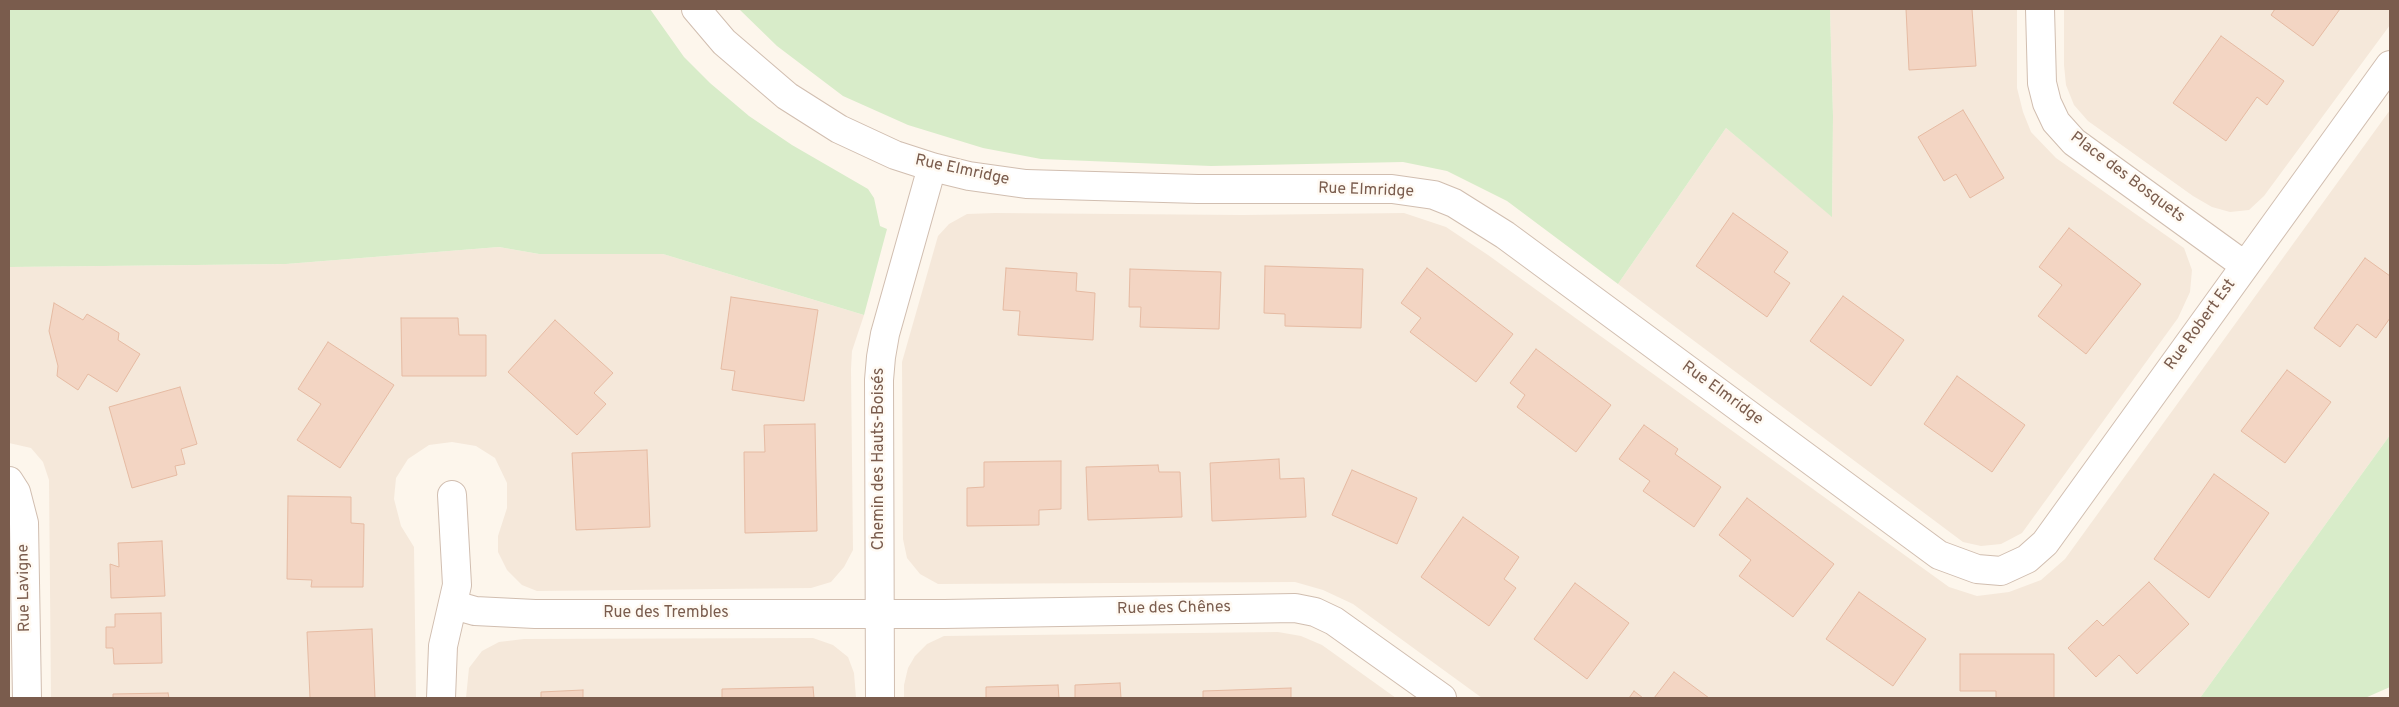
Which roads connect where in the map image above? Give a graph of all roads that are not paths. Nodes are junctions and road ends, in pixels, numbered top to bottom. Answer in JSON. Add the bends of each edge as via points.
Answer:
{"nodes":[{"id":1,"x":696,"y":9,"type":"edge"},
{"id":2,"x":2040,"y":9,"type":"edge"},
{"id":3,"x":2390,"y":65,"type":"edge"},
{"id":4,"x":932,"y":167,"type":"junction"},
{"id":5,"x":2244,"y":265,"type":"junction"},
{"id":6,"x":9,"y":482,"type":"edge"},
{"id":7,"x":452,"y":495,"type":"dead end"},
{"id":8,"x":2001,"y":571,"type":"joint"},
{"id":9,"x":454,"y":604,"type":"junction"},
{"id":10,"x":880,"y":613,"type":"junction"},
{"id":11,"x":27,"y":698,"type":"edge"},
{"id":12,"x":441,"y":698,"type":"edge"},
{"id":13,"x":880,"y":698,"type":"edge"},
{"id":14,"x":1442,"y":698,"type":"edge"}],
"edges":[{"from":1,"to":4,"type":"street","name":"Rue Elmridge","via":[[724,42],[787,96],[839,129],[895,155]]},
{"from":2,"to":5,"type":"street","name":"Place des Bosquets","via":[[2042,83],[2056,122],[2074,142]]},
{"from":3,"to":5,"type":"street","name":"Rue Robert Est"},
{"from":4,"to":8,"type":"street","name":"Rue Elmridge","via":[[1026,184],[1198,189],[1392,189],[1434,195],[1475,214],[1505,235],[1939,554],[1977,569]]},
{"from":4,"to":10,"type":"street","name":"Chemin des Hauts-Boisés","via":[[881,357]]},
{"from":5,"to":8,"type":"street","name":"Rue Robert Est","via":[[2045,543],[2027,559]]},
{"from":6,"to":11,"type":"street","name":"Rue Lavigne","via":[[16,492],[24,523]]},
{"from":7,"to":9,"type":"street","via":[[457,562]]},
{"from":9,"to":10,"type":"street","name":"Rue des Trembles","via":[[475,611],[521,614]]},
{"from":9,"to":12,"type":"street","via":[[443,646]]},
{"from":10,"to":13,"type":"street","name":"Chemin des Hauts-Boisés"},
{"from":10,"to":14,"type":"street","name":"Rue des Chênes","via":[[1295,608],[1315,612],[1334,621]]}]}
